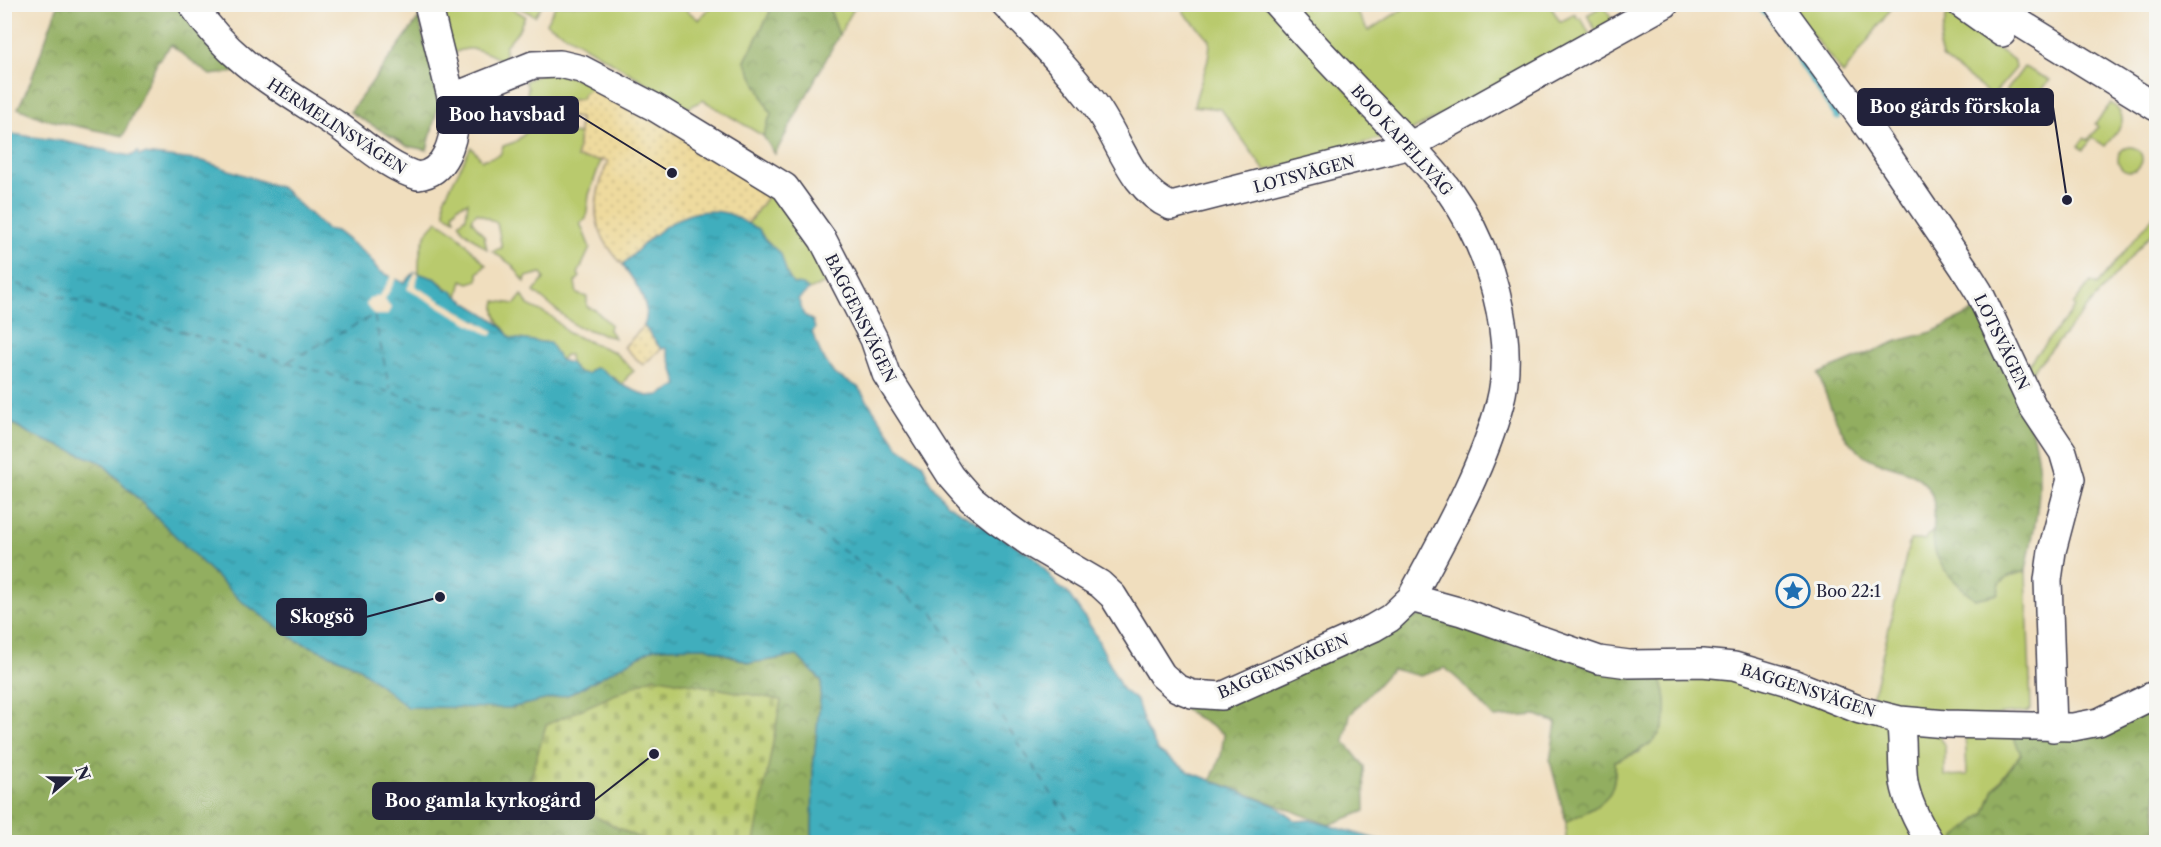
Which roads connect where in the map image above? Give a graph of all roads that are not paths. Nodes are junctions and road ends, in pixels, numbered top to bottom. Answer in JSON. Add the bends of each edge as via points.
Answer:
{"nodes":[{"id":1,"x":192,"y":4,"type":"edge"},
{"id":2,"x":428,"y":4,"type":"edge"},
{"id":3,"x":1005,"y":4,"type":"edge"},
{"id":4,"x":1277,"y":4,"type":"edge"},
{"id":5,"x":1665,"y":4,"type":"edge"},
{"id":6,"x":1778,"y":4,"type":"edge"},
{"id":7,"x":1961,"y":4,"type":"edge"},
{"id":8,"x":1989,"y":4,"type":"edge"},
{"id":9,"x":2078,"y":60,"type":"junction"},
{"id":10,"x":453,"y":97,"type":"junction"},
{"id":11,"x":2157,"y":107,"type":"edge"},
{"id":12,"x":1411,"y":146,"type":"junction"},
{"id":13,"x":1411,"y":598,"type":"junction"},
{"id":14,"x":2157,"y":694,"type":"edge"},
{"id":15,"x":1900,"y":720,"type":"junction"},
{"id":16,"x":2053,"y":728,"type":"junction"},
{"id":17,"x":1930,"y":843,"type":"edge"}],
"edges":[{"from":1,"to":10,"type":"street","name":"HERMELINSVÄGEN","via":[[226,48],[257,75],[409,174],[424,175],[443,162],[456,117]]},
{"from":2,"to":10,"type":"street","name":"HERMELINSVÄGEN"},
{"from":3,"to":12,"type":"street","name":"LOTSVÄGEN","via":[[1094,103],[1149,193],[1171,206]]},
{"from":4,"to":12,"type":"street","name":"BOO KAPELLVÄG"},
{"from":5,"to":12,"type":"street","name":"LOTSVÄGEN"},
{"from":6,"to":16,"type":"street","name":"LOTSVÄGEN","via":[[1871,130],[1964,268],[2033,406],[2068,464],[2072,479],[2048,580]]},
{"from":7,"to":9,"type":"street","via":[[2019,45],[2055,64]]},
{"from":8,"to":9,"type":"street"},
{"from":9,"to":11,"type":"street"},
{"from":10,"to":13,"type":"street","name":"BAGGENSVÄGEN","via":[[533,65],[560,64],[581,69],[784,187],[824,240],[886,374],[951,476],[996,519],[1106,590],[1162,675],[1177,688],[1192,694],[1222,696],[1373,628]]},
{"from":12,"to":13,"type":"street","name":"BOO KAPELLVÄG","via":[[1450,192],[1479,244],[1500,312],[1506,353],[1500,401],[1489,438]]},
{"from":13,"to":15,"type":"street","name":"BAGGENSVÄGEN","via":[[1599,660],[1734,666]]},
{"from":14,"to":16,"type":"street","name":"BAGGENSVÄGEN","via":[[2099,722]]},
{"from":15,"to":16,"type":"street","name":"BAGGENSVÄGEN"},
{"from":15,"to":17,"type":"street","via":[[1908,799]]}]}
